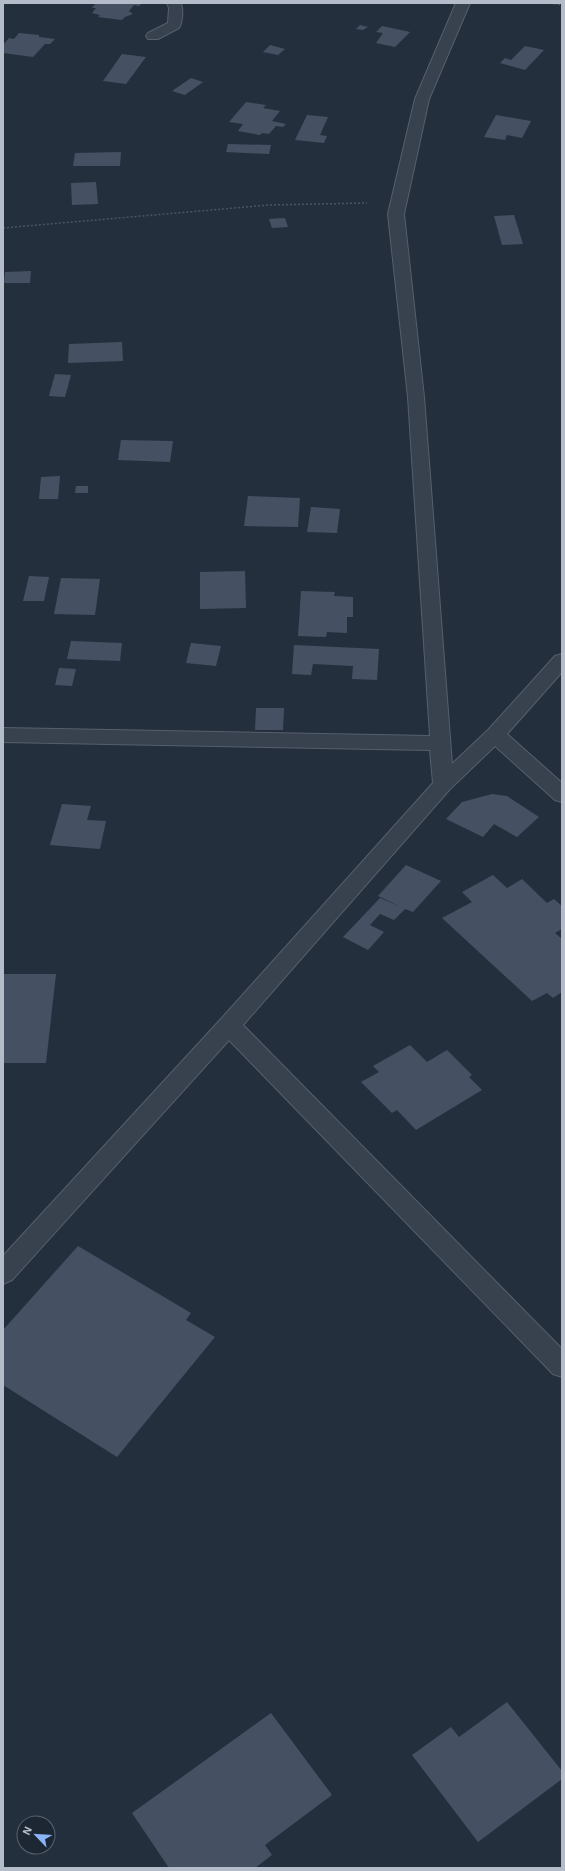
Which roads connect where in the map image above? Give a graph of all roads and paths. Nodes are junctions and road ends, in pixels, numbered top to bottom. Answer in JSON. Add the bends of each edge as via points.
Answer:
{"nodes":[{"id":1,"x":174,"y":3,"type":"edge"},
{"id":2,"x":463,"y":3,"type":"edge"},
{"id":3,"x":550,"y":3,"type":"edge"},
{"id":4,"x":562,"y":6,"type":"edge"},
{"id":5,"x":152,"y":36,"type":"dead end"},
{"id":6,"x":399,"y":202,"type":"junction"},
{"id":7,"x":3,"y":228,"type":"edge"},
{"id":8,"x":562,"y":660,"type":"edge"},
{"id":9,"x":3,"y":735,"type":"edge"},
{"id":10,"x":495,"y":735,"type":"junction"},
{"id":11,"x":440,"y":744,"type":"junction"},
{"id":12,"x":443,"y":784,"type":"junction"},
{"id":13,"x":562,"y":795,"type":"edge"},
{"id":14,"x":229,"y":1025,"type":"junction"},
{"id":15,"x":3,"y":1273,"type":"edge"},
{"id":16,"x":562,"y":1366,"type":"edge"}],
"edges":[{"from":1,"to":5,"type":"street","via":[[174,25]]},
{"from":2,"to":6,"type":"street","via":[[422,100]]},
{"from":3,"to":4,"type":"path"},
{"from":6,"to":7,"type":"path","via":[[268,205]]},
{"from":6,"to":11,"type":"street","via":[[396,214],[416,397]]},
{"from":8,"to":10,"type":"street"},
{"from":9,"to":11,"type":"street"},
{"from":10,"to":12,"type":"street"},
{"from":10,"to":13,"type":"street"},
{"from":11,"to":12,"type":"street"},
{"from":12,"to":14,"type":"street"},
{"from":14,"to":15,"type":"street"},
{"from":14,"to":16,"type":"street"}]}
